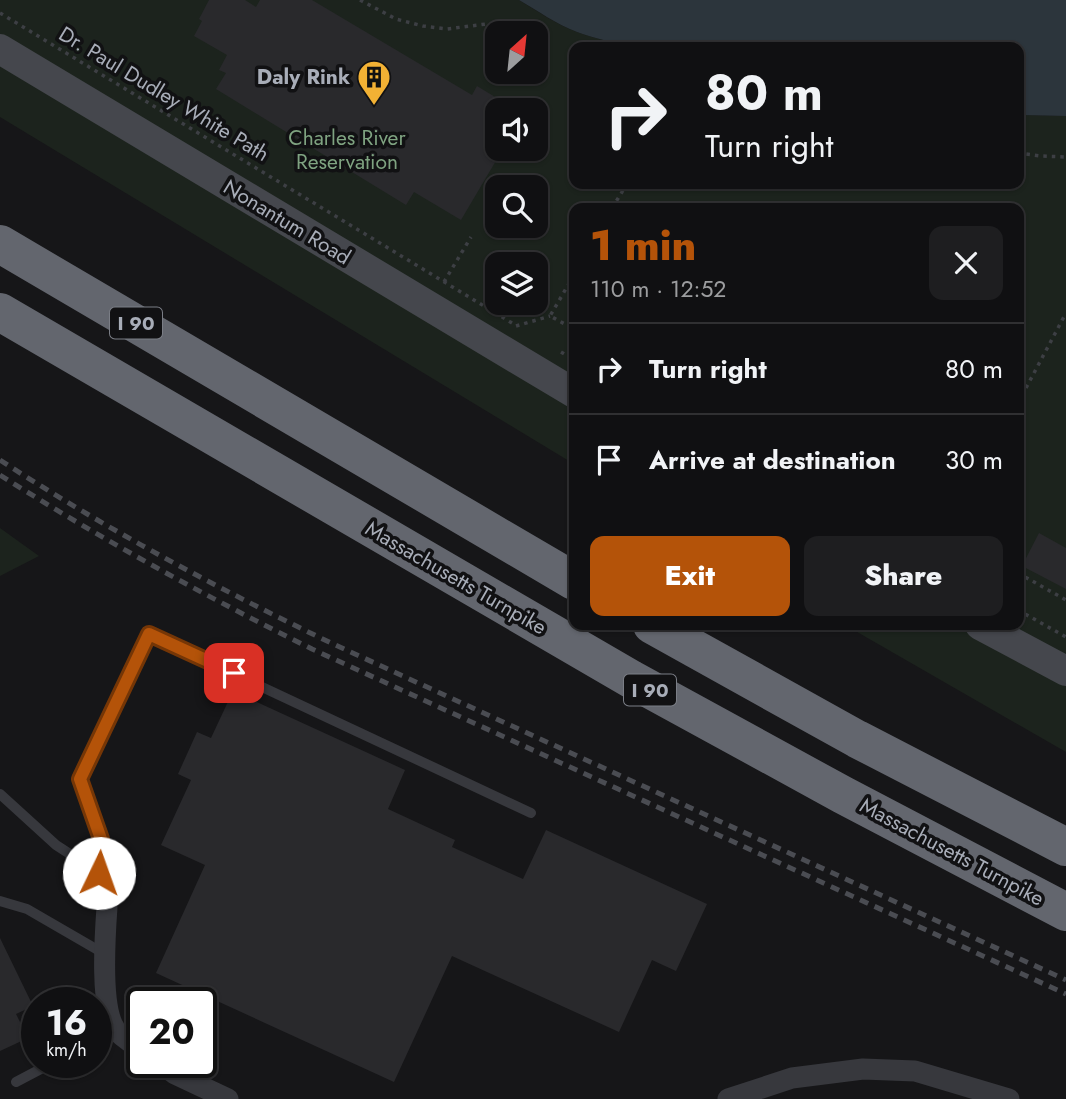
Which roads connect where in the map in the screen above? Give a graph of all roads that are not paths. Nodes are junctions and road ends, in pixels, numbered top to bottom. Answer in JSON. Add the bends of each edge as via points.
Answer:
{"nodes":[{"id":1,"x":0,"y":50,"type":"edge"},
{"id":2,"x":0,"y":244,"type":"edge"},
{"id":3,"x":0,"y":312,"type":"edge"},
{"id":4,"x":569,"y":390,"type":"edge"},
{"id":5,"x":569,"y":578,"type":"edge"},
{"id":6,"x":661,"y":630,"type":"edge"},
{"id":7,"x":989,"y":630,"type":"edge"},
{"id":8,"x":1066,"y":671,"type":"edge"},
{"id":9,"x":0,"y":794,"type":"edge"},
{"id":10,"x":531,"y":813,"type":"dead end"},
{"id":11,"x":1066,"y":846,"type":"edge"},
{"id":12,"x":99,"y":873,"type":"junction"},
{"id":13,"x":0,"y":901,"type":"edge"},
{"id":14,"x":107,"y":907,"type":"joint"},
{"id":15,"x":1066,"y":912,"type":"edge"},
{"id":16,"x":103,"y":953,"type":"junction"},
{"id":17,"x":116,"y":1030,"type":"junction"},
{"id":18,"x":112,"y":1032,"type":"edge"},
{"id":19,"x":126,"y":1038,"type":"edge"},
{"id":20,"x":24,"y":1078,"type":"edge"},
{"id":21,"x":183,"y":1078,"type":"edge"},
{"id":22,"x":16,"y":1082,"type":"dead end"},
{"id":23,"x":959,"y":1092,"type":"edge"},
{"id":24,"x":228,"y":1099,"type":"edge"},
{"id":25,"x":728,"y":1099,"type":"edge"},
{"id":26,"x":1009,"y":1099,"type":"edge"}],
"edges":[{"from":1,"to":4,"type":"main road","name":"Nonantum Road"},
{"from":2,"to":5,"type":"highway","number":"I 90"},
{"from":3,"to":15,"type":"highway","name":"Massachusetts Turnpike","number":"I 90","via":[[654,692]]},
{"from":6,"to":11,"type":"highway","number":"I 90"},
{"from":7,"to":8,"type":"main road"},
{"from":9,"to":12,"type":"lane","via":[[56,845]]},
{"from":10,"to":12,"type":"lane","via":[[149,634],[80,779],[101,839]]},
{"from":12,"to":14,"type":"lane"},
{"from":13,"to":16,"type":"lane","via":[[27,909]]},
{"from":14,"to":16,"type":"street"},
{"from":16,"to":17,"type":"street","via":[[109,1015]]},
{"from":17,"to":18,"type":"lane"},
{"from":17,"to":19,"type":"street"},
{"from":20,"to":22,"type":"lane"},
{"from":21,"to":24,"type":"street"},
{"from":23,"to":25,"type":"street","via":[[915,1070],[863,1069],[792,1078]]},
{"from":23,"to":26,"type":"street"}]}
